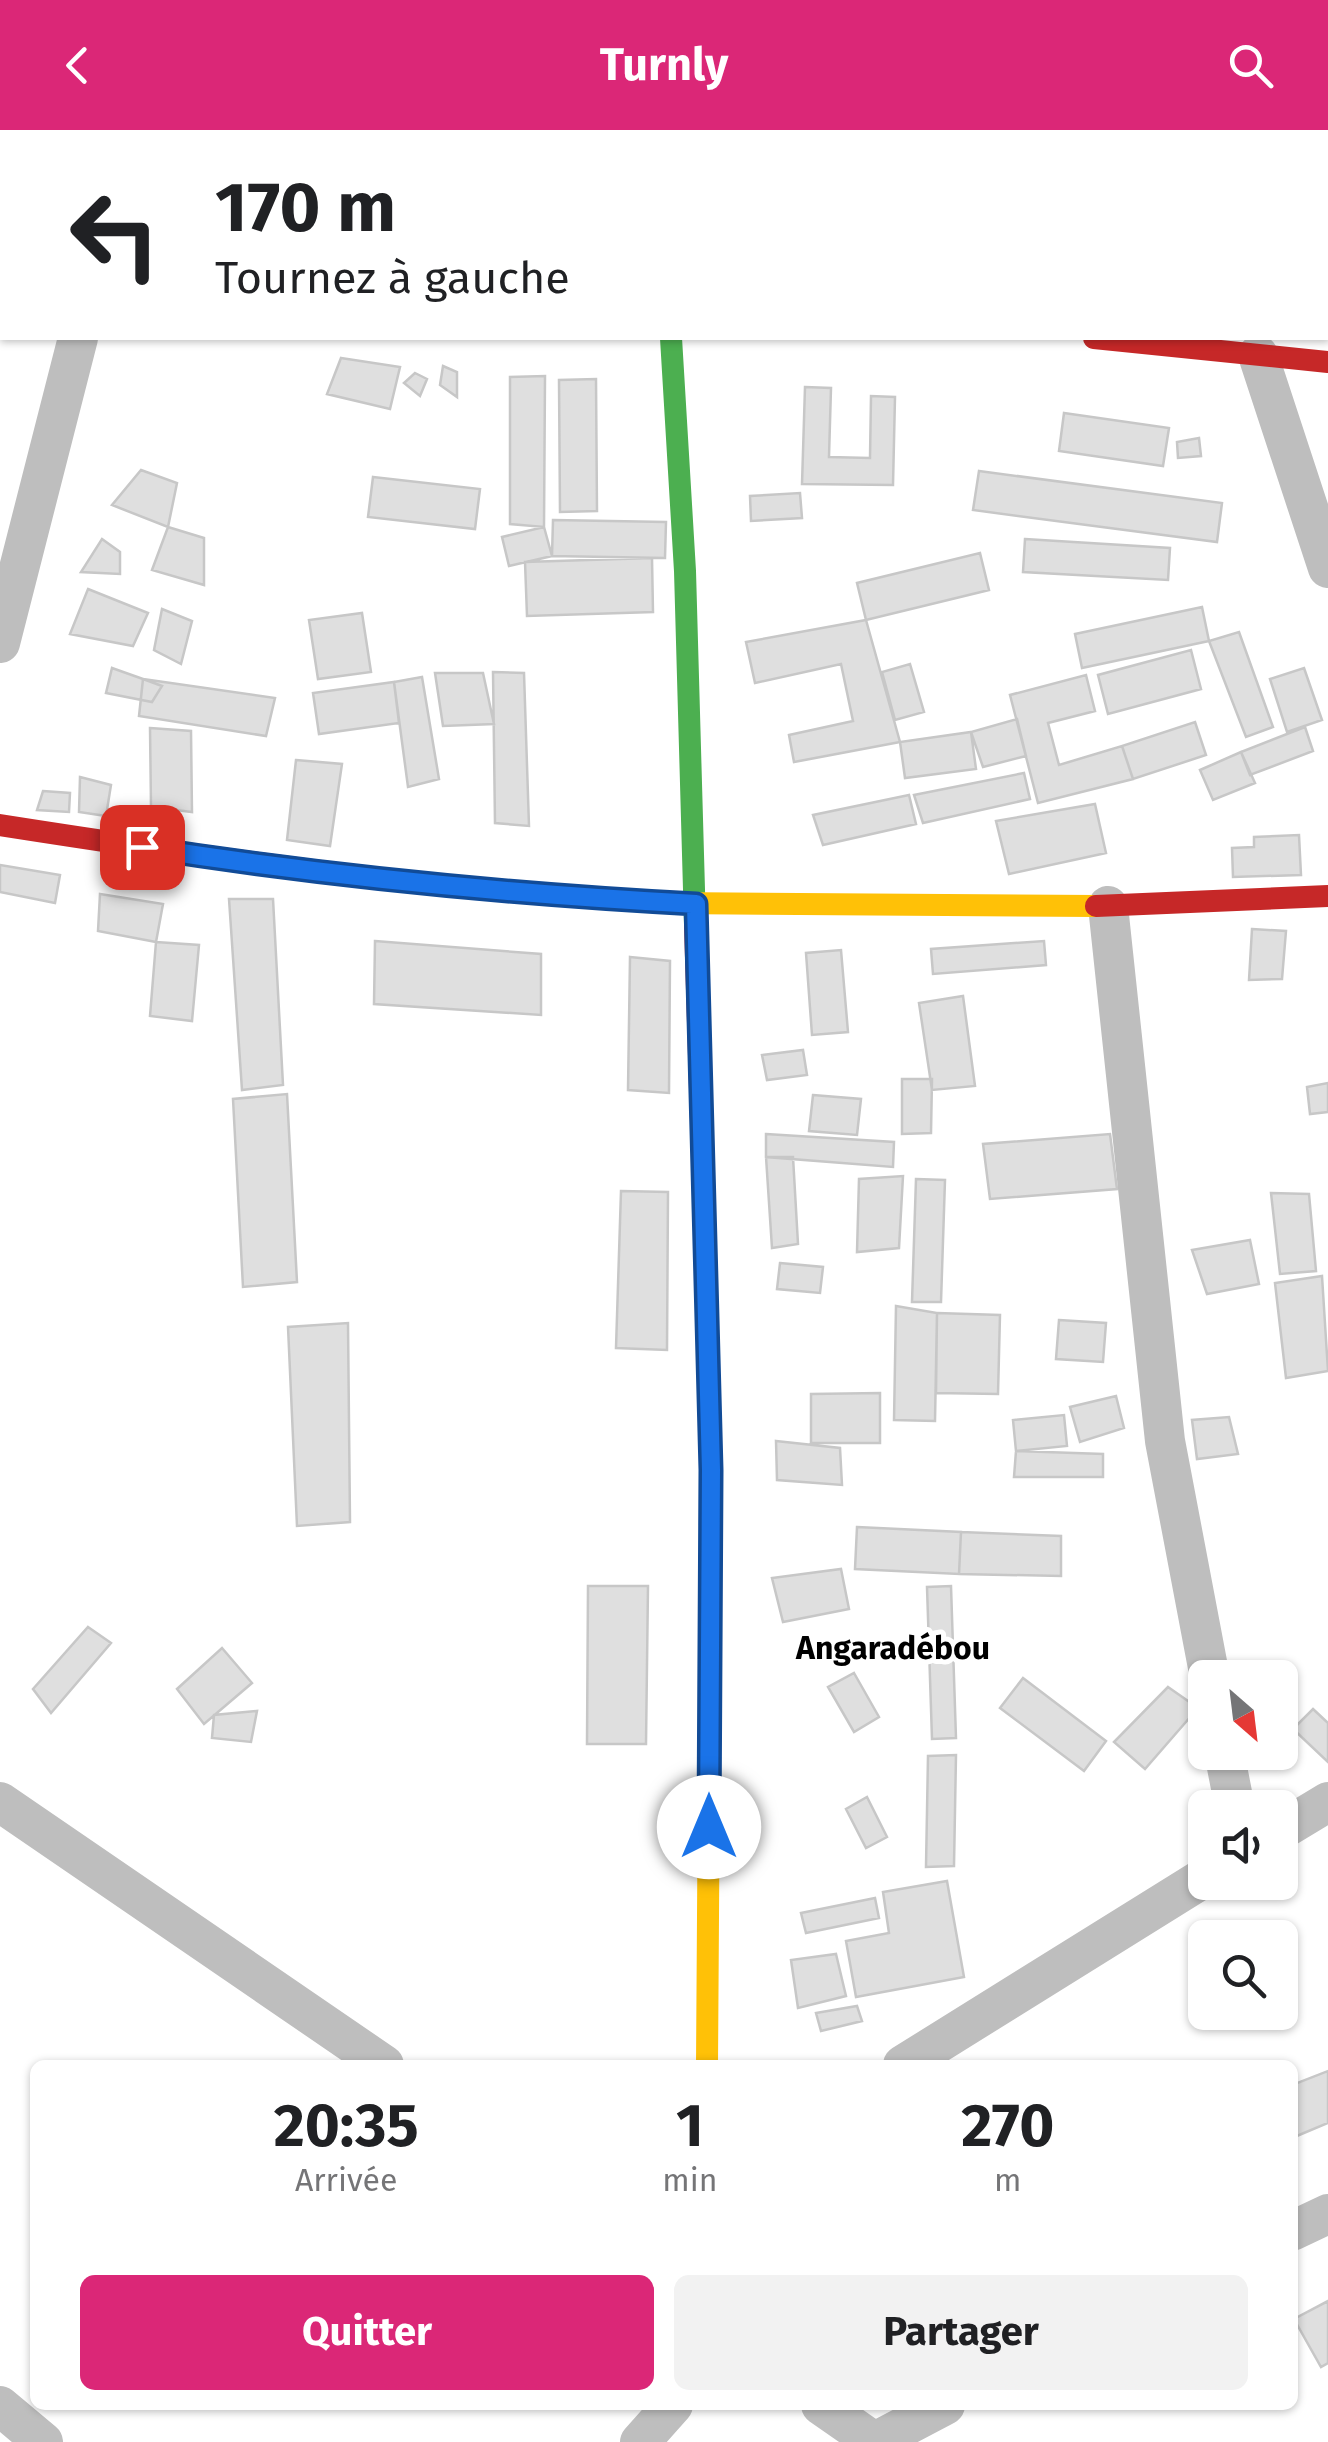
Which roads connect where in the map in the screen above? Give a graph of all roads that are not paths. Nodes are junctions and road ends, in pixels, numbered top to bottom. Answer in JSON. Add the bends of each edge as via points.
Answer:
{"nodes":[{"id":1,"x":77,"y":340,"type":"edge"},
{"id":2,"x":670,"y":340,"type":"edge"},
{"id":3,"x":1133,"y":340,"type":"edge"},
{"id":4,"x":1192,"y":343,"type":"edge"},
{"id":5,"x":1258,"y":356,"type":"junction"},
{"id":6,"x":1328,"y":362,"type":"edge"},
{"id":7,"x":1328,"y":568,"type":"edge"},
{"id":8,"x":0,"y":643,"type":"edge"},
{"id":9,"x":0,"y":826,"type":"edge"},
{"id":10,"x":1328,"y":896,"type":"edge"},
{"id":11,"x":696,"y":904,"type":"junction"},
{"id":12,"x":1108,"y":906,"type":"junction"},
{"id":13,"x":1207,"y":1660,"type":"edge"},
{"id":14,"x":0,"y":1802,"type":"edge"},
{"id":15,"x":1328,"y":1802,"type":"edge"},
{"id":16,"x":1298,"y":1820,"type":"edge"},
{"id":17,"x":1188,"y":1888,"type":"edge"},
{"id":18,"x":377,"y":2060,"type":"edge"},
{"id":19,"x":707,"y":2060,"type":"edge"},
{"id":20,"x":911,"y":2060,"type":"edge"},
{"id":21,"x":1328,"y":2214,"type":"edge"},
{"id":22,"x":1298,"y":2228,"type":"edge"},
{"id":23,"x":0,"y":2406,"type":"edge"},
{"id":24,"x":669,"y":2410,"type":"edge"},
{"id":25,"x":828,"y":2410,"type":"edge"},
{"id":26,"x":935,"y":2410,"type":"edge"},
{"id":27,"x":43,"y":2442,"type":"edge"},
{"id":28,"x":640,"y":2442,"type":"edge"},
{"id":29,"x":874,"y":2442,"type":"edge"}],
"edges":[{"from":1,"to":8,"type":"street"},
{"from":2,"to":11,"type":"main road"},
{"from":3,"to":4,"type":"main road"},
{"from":4,"to":5,"type":"main road"},
{"from":5,"to":6,"type":"main road"},
{"from":5,"to":7,"type":"street"},
{"from":9,"to":11,"type":"main road","via":[[248,864]]},
{"from":10,"to":12,"type":"main road"},
{"from":11,"to":12,"type":"main road"},
{"from":11,"to":19,"type":"main road","via":[[711,1470]]},
{"from":12,"to":13,"type":"street","via":[[1165,1441]]},
{"from":14,"to":18,"type":"street"},
{"from":15,"to":16,"type":"street"},
{"from":17,"to":20,"type":"street"},
{"from":21,"to":22,"type":"street"},
{"from":23,"to":27,"type":"street"},
{"from":24,"to":28,"type":"street"},
{"from":25,"to":29,"type":"street"},
{"from":26,"to":29,"type":"street"}]}
